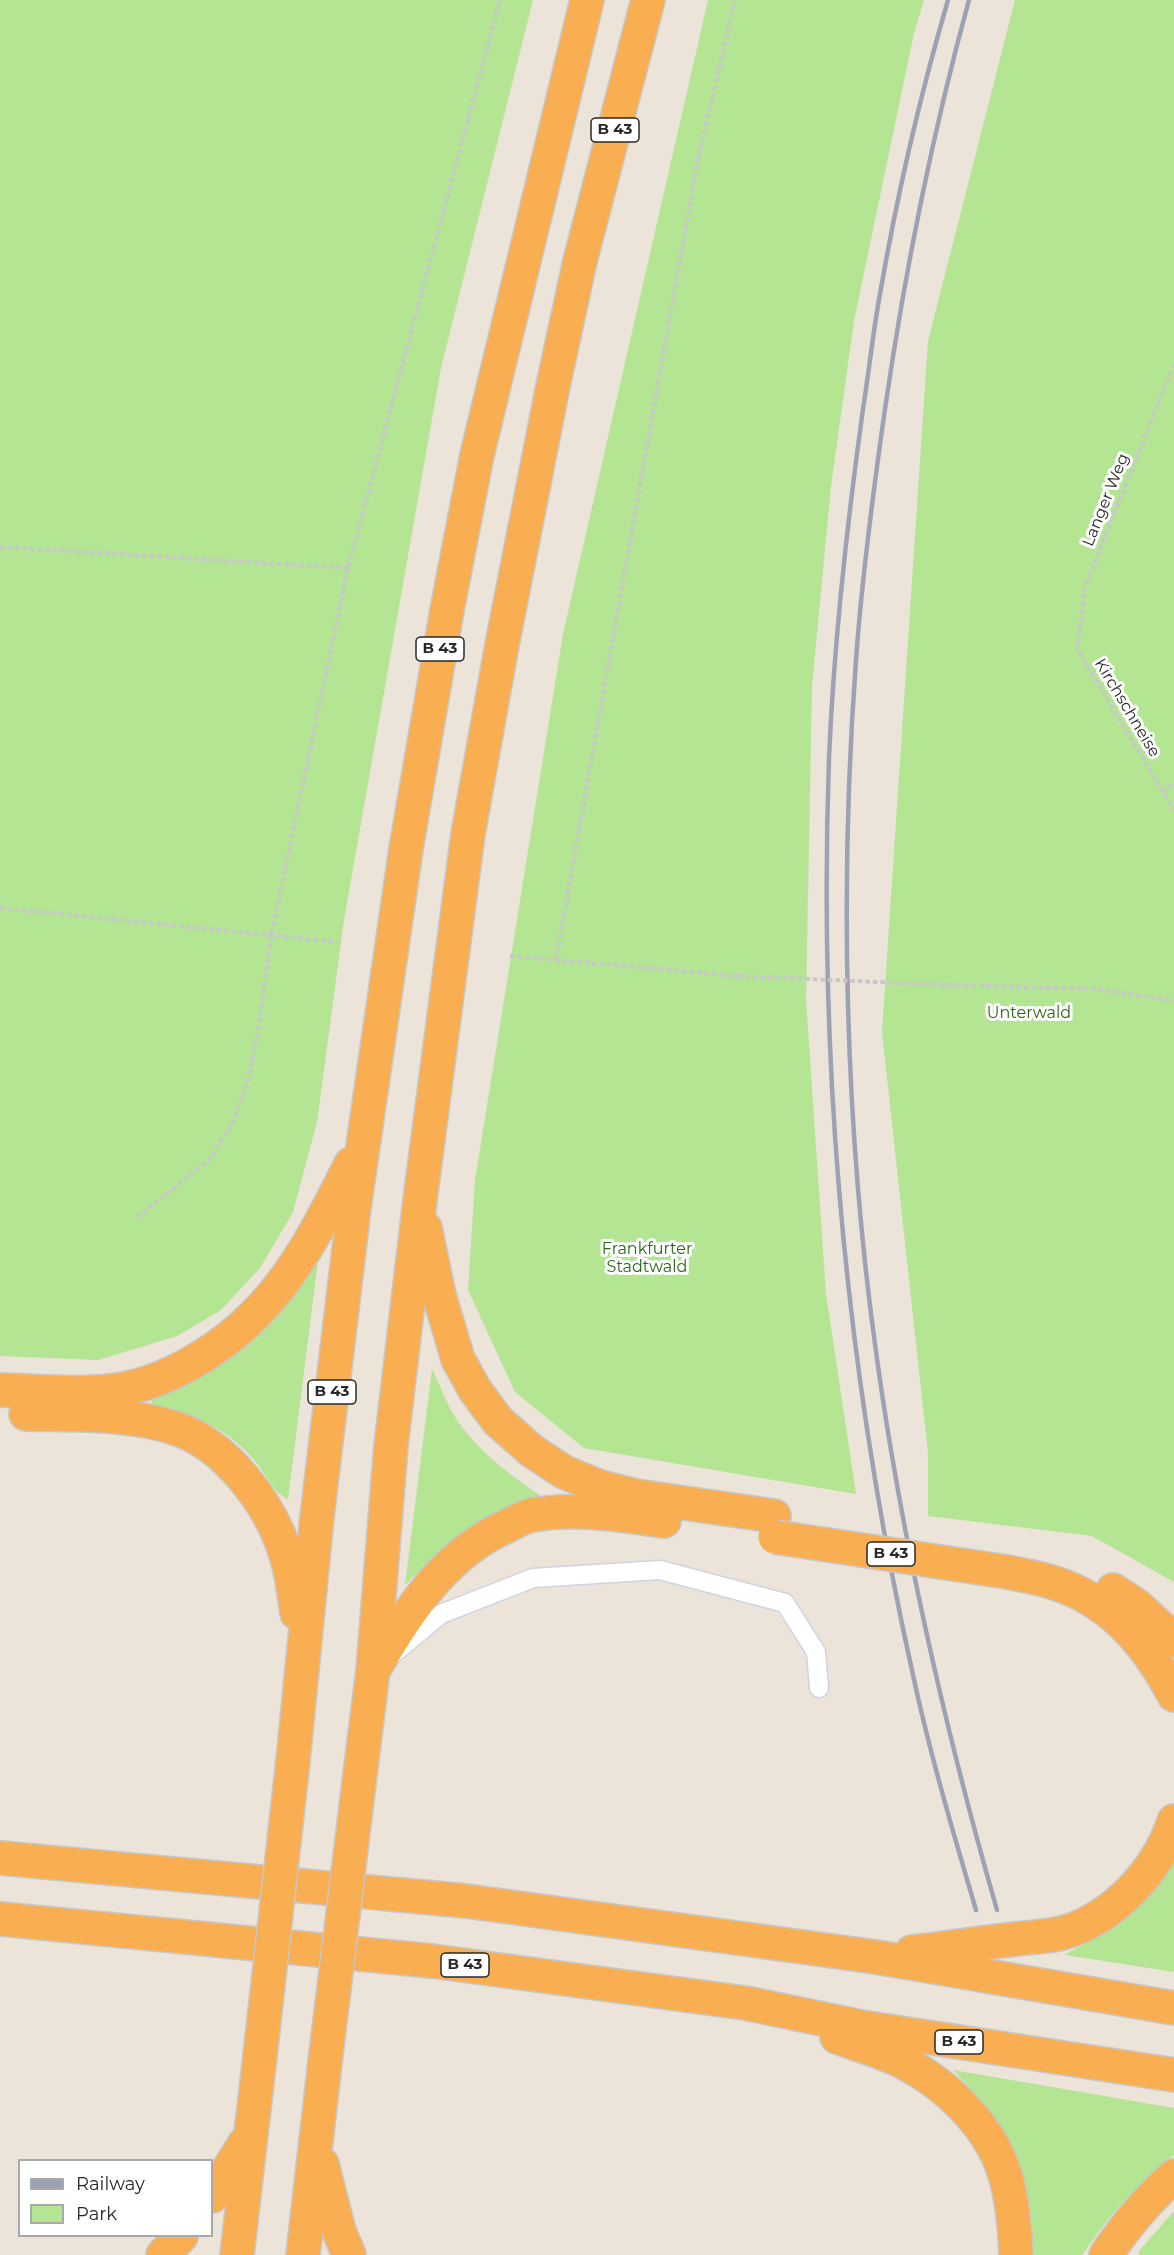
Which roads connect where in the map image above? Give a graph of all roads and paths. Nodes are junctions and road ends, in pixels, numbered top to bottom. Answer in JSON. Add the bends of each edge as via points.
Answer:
{"nodes":[{"id":1,"x":500,"y":0,"type":"edge"},
{"id":2,"x":587,"y":0,"type":"edge"},
{"id":3,"x":648,"y":0,"type":"edge"},
{"id":4,"x":735,"y":0,"type":"edge"},
{"id":5,"x":1174,"y":364,"type":"edge"},
{"id":6,"x":0,"y":548,"type":"edge"},
{"id":7,"x":348,"y":568,"type":"junction"},
{"id":8,"x":1077,"y":650,"type":"joint"},
{"id":9,"x":1174,"y":783,"type":"edge"},
{"id":10,"x":1163,"y":792,"type":"junction"},
{"id":11,"x":1174,"y":810,"type":"edge"},
{"id":12,"x":0,"y":908,"type":"edge"},
{"id":13,"x":271,"y":937,"type":"junction"},
{"id":14,"x":337,"y":942,"type":"dead end"},
{"id":15,"x":510,"y":956,"type":"dead end"},
{"id":16,"x":556,"y":960,"type":"junction"},
{"id":17,"x":1174,"y":1001,"type":"edge"},
{"id":18,"x":364,"y":1138,"type":"junction"},
{"id":19,"x":420,"y":1200,"type":"junction"},
{"id":20,"x":137,"y":1217,"type":"dead end"},
{"id":21,"x":0,"y":1390,"type":"edge"},
{"id":22,"x":0,"y":1413,"type":"edge"},
{"id":23,"x":775,"y":1526,"type":"junction"},
{"id":24,"x":1006,"y":1561,"type":"junction"},
{"id":25,"x":1174,"y":1640,"type":"edge"},
{"id":26,"x":304,"y":1647,"type":"junction"},
{"id":27,"x":373,"y":1670,"type":"junction"},
{"id":28,"x":819,"y":1688,"type":"dead end"},
{"id":29,"x":1174,"y":1695,"type":"edge"},
{"id":30,"x":1174,"y":1821,"type":"edge"},
{"id":31,"x":0,"y":1858,"type":"edge"},
{"id":32,"x":0,"y":1919,"type":"edge"},
{"id":33,"x":876,"y":1957,"type":"junction"},
{"id":34,"x":745,"y":2003,"type":"junction"},
{"id":35,"x":1174,"y":2008,"type":"edge"},
{"id":36,"x":1174,"y":2075,"type":"edge"},
{"id":37,"x":251,"y":2134,"type":"junction"},
{"id":38,"x":315,"y":2136,"type":"junction"},
{"id":39,"x":1174,"y":2176,"type":"edge"},
{"id":40,"x":213,"y":2194,"type":"edge"},
{"id":41,"x":179,"y":2237,"type":"edge"},
{"id":42,"x":163,"y":2255,"type":"edge"},
{"id":43,"x":237,"y":2255,"type":"edge"},
{"id":44,"x":303,"y":2255,"type":"edge"},
{"id":45,"x":350,"y":2255,"type":"edge"},
{"id":46,"x":1016,"y":2255,"type":"edge"},
{"id":47,"x":1106,"y":2255,"type":"edge"}],
"edges":[{"from":1,"to":7,"type":"path"},
{"from":2,"to":18,"type":"highway","number":"B 43","via":[[477,455],[406,849]]},
{"from":3,"to":19,"type":"highway","number":"B 43","via":[[580,261],[502,645],[468,834]]},
{"from":4,"to":16,"type":"path","via":[[697,164]]},
{"from":5,"to":8,"type":"path","name":"Langer Weg","via":[[1085,587]]},
{"from":6,"to":7,"type":"path"},
{"from":7,"to":13,"type":"path"},
{"from":8,"to":10,"type":"path","name":"Kirchschneise"},
{"from":9,"to":10,"type":"path"},
{"from":10,"to":11,"type":"path","name":"Kirchschneise"},
{"from":12,"to":13,"type":"path"},
{"from":13,"to":14,"type":"path"},
{"from":13,"to":20,"type":"path","via":[[249,1077],[232,1124],[208,1161]]},
{"from":15,"to":16,"type":"path"},
{"from":16,"to":17,"type":"path","bridge":true,"via":[[738,976],[1096,989]]},
{"from":18,"to":21,"type":"highway","number":"B 43","via":[[315,1236],[295,1266],[254,1317],[222,1344],[188,1366],[125,1389]]},
{"from":18,"to":26,"type":"highway","number":"B 43"},
{"from":19,"to":23,"type":"highway","via":[[439,1295],[458,1359],[498,1421],[532,1452],[564,1472],[600,1487]]},
{"from":19,"to":27,"type":"highway","number":"B 43","via":[[391,1446]]},
{"from":22,"to":26,"type":"highway","number":"B 43","via":[[93,1416],[176,1428],[231,1463],[273,1521],[286,1555]]},
{"from":23,"to":24,"type":"highway","number":"B 43","bridge":true},
{"from":23,"to":27,"type":"highway","via":[[592,1512],[530,1515],[467,1549],[438,1575],[411,1607]]},
{"from":24,"to":25,"type":"highway","via":[[1056,1563],[1094,1578],[1136,1605]]},
{"from":24,"to":29,"type":"highway","number":"B 43","via":[[1085,1596],[1113,1615],[1139,1639]]},
{"from":26,"to":37,"type":"highway","number":"B 43","bridge":true},
{"from":27,"to":28,"type":"lane","via":[[441,1614],[533,1578],[660,1570],[785,1603],[816,1652]]},
{"from":27,"to":38,"type":"highway","number":"B 43","bridge":true},
{"from":30,"to":33,"type":"highway","via":[[1159,1854],[1140,1880],[1091,1922],[1061,1933]]},
{"from":31,"to":33,"type":"highway","via":[[466,1901]]},
{"from":32,"to":34,"type":"highway","number":"B 43","via":[[432,1961]]},
{"from":33,"to":35,"type":"highway"},
{"from":34,"to":36,"type":"highway","number":"B 43","via":[[861,2027]]},
{"from":34,"to":46,"type":"highway","number":"B 43","via":[[899,2060],[923,2073],[970,2114],[991,2143],[1006,2175],[1014,2211]]},
{"from":37,"to":40,"type":"highway","number":"B 43"},
{"from":37,"to":43,"type":"highway","number":"B 43"},
{"from":38,"to":44,"type":"highway","number":"B 43"},
{"from":38,"to":45,"type":"highway","number":"B 43","via":[[339,2231]]},
{"from":39,"to":47,"type":"highway","via":[[1151,2196]]},
{"from":41,"to":42,"type":"highway"}]}
